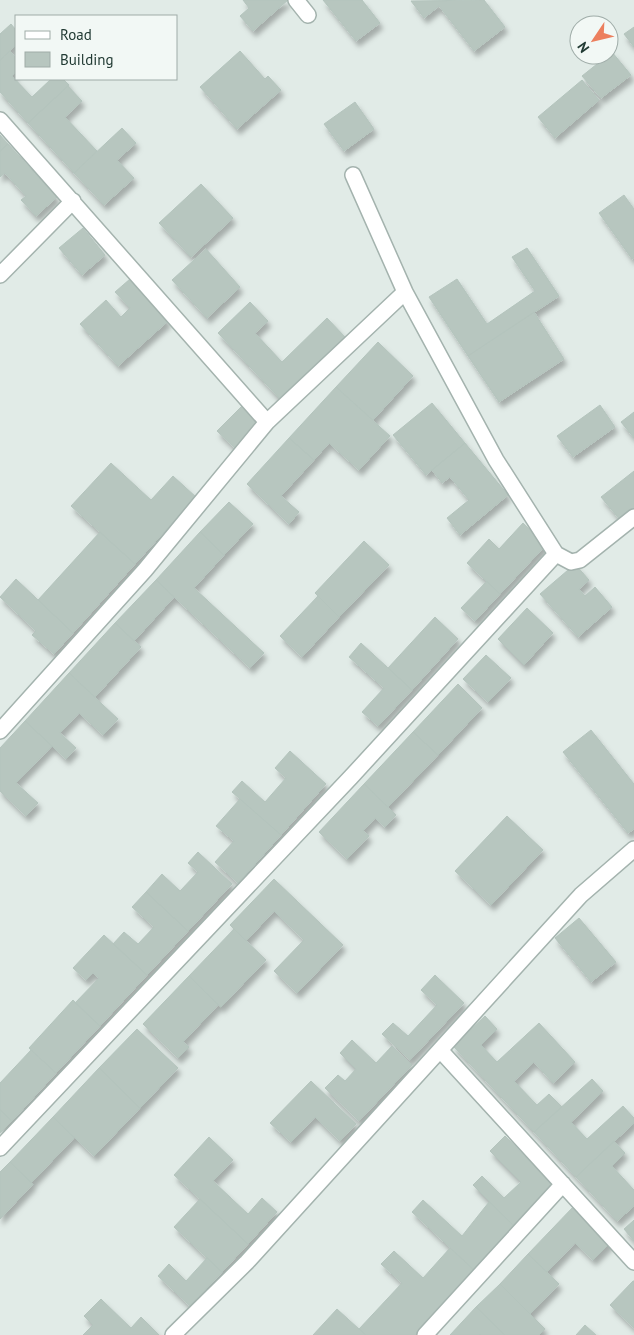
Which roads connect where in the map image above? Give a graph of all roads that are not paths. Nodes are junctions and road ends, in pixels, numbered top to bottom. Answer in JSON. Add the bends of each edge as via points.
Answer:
{"nodes":[{"id":1,"x":296,"y":0,"type":"edge"},
{"id":2,"x":308,"y":15,"type":"dead end"},
{"id":3,"x":0,"y":120,"type":"edge"},
{"id":4,"x":352,"y":175,"type":"dead end"},
{"id":5,"x":73,"y":202,"type":"junction"},
{"id":6,"x":0,"y":275,"type":"edge"},
{"id":7,"x":405,"y":292,"type":"junction"},
{"id":8,"x":267,"y":422,"type":"junction"},
{"id":9,"x":634,"y":517,"type":"edge"},
{"id":10,"x":556,"y":554,"type":"junction"},
{"id":11,"x":0,"y":730,"type":"edge"},
{"id":12,"x":634,"y":849,"type":"edge"},
{"id":13,"x":440,"y":1050,"type":"junction"},
{"id":14,"x":0,"y":1148,"type":"edge"},
{"id":15,"x":563,"y":1184,"type":"junction"},
{"id":16,"x":634,"y":1262,"type":"edge"},
{"id":17,"x":173,"y":1335,"type":"edge"},
{"id":18,"x":425,"y":1335,"type":"edge"}],
"edges":[{"from":1,"to":2,"type":"street"},
{"from":3,"to":5,"type":"street"},
{"from":4,"to":7,"type":"street"},
{"from":5,"to":6,"type":"street"},
{"from":5,"to":8,"type":"street"},
{"from":7,"to":8,"type":"street"},
{"from":7,"to":10,"type":"street","via":[[496,460]]},
{"from":8,"to":11,"type":"street","via":[[145,570]]},
{"from":9,"to":10,"type":"street","via":[[585,558],[571,562]]},
{"from":10,"to":14,"type":"street","via":[[358,770]]},
{"from":12,"to":13,"type":"street","via":[[581,895]]},
{"from":13,"to":15,"type":"street"},
{"from":13,"to":17,"type":"street","via":[[246,1262]]},
{"from":15,"to":16,"type":"street"},
{"from":15,"to":18,"type":"street"}]}
